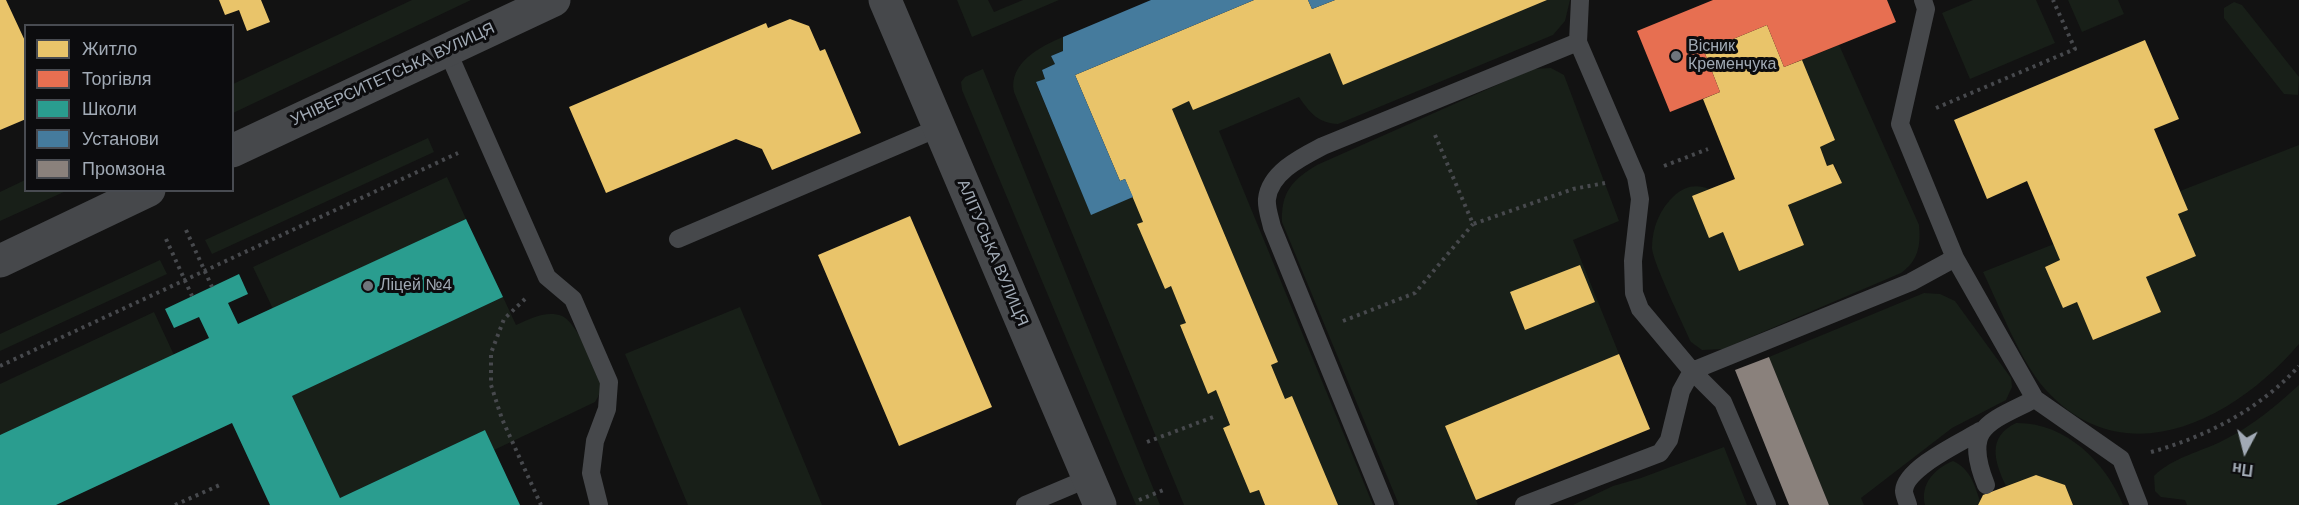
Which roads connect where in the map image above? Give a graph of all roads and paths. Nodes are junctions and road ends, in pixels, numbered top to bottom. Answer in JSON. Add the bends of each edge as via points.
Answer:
{"nodes":[{"id":1,"x":554,"y":0,"type":"edge"},
{"id":2,"x":1580,"y":0,"type":"edge"},
{"id":3,"x":1923,"y":0,"type":"edge"},
{"id":4,"x":2053,"y":0,"type":"edge"},
{"id":5,"x":887,"y":1,"type":"edge"},
{"id":6,"x":1578,"y":42,"type":"junction"},
{"id":7,"x":447,"y":50,"type":"junction"},
{"id":8,"x":1422,"y":106,"type":"junction"},
{"id":9,"x":1900,"y":124,"type":"junction"},
{"id":10,"x":938,"y":128,"type":"junction"},
{"id":11,"x":486,"y":140,"type":"junction"},
{"id":12,"x":1708,"y":149,"type":"dead end"},
{"id":13,"x":234,"y":150,"type":"edge"},
{"id":14,"x":1636,"y":177,"type":"junction"},
{"id":15,"x":145,"y":192,"type":"edge"},
{"id":16,"x":1473,"y":224,"type":"junction"},
{"id":17,"x":186,"y":230,"type":"dead end"},
{"id":18,"x":166,"y":239,"type":"dead end"},
{"id":19,"x":678,"y":239,"type":"dead end"},
{"id":20,"x":1955,"y":258,"type":"junction"},
{"id":21,"x":0,"y":261,"type":"edge"},
{"id":22,"x":205,"y":271,"type":"junction"},
{"id":23,"x":547,"y":277,"type":"junction"},
{"id":24,"x":185,"y":280,"type":"junction"},
{"id":25,"x":212,"y":287,"type":"dead end"},
{"id":26,"x":192,"y":296,"type":"dead end"},
{"id":27,"x":1314,"y":332,"type":"junction"},
{"id":28,"x":0,"y":366,"type":"edge"},
{"id":29,"x":2299,"y":366,"type":"edge"},
{"id":30,"x":1692,"y":371,"type":"junction"},
{"id":31,"x":2035,"y":399,"type":"junction"},
{"id":32,"x":1216,"y":416,"type":"dead end"},
{"id":33,"x":1980,"y":431,"type":"junction"},
{"id":34,"x":1147,"y":442,"type":"dead end"},
{"id":35,"x":2121,"y":459,"type":"junction"},
{"id":36,"x":222,"y":484,"type":"dead end"},
{"id":37,"x":1986,"y":485,"type":"dead end"},
{"id":38,"x":1166,"y":489,"type":"dead end"},
{"id":39,"x":1095,"y":492,"type":"edge"},
{"id":40,"x":1134,"y":502,"type":"dead end"},
{"id":41,"x":175,"y":505,"type":"edge"},
{"id":42,"x":541,"y":505,"type":"edge"},
{"id":43,"x":599,"y":505,"type":"edge"},
{"id":44,"x":1025,"y":505,"type":"edge"},
{"id":45,"x":1385,"y":505,"type":"edge"},
{"id":46,"x":1524,"y":505,"type":"edge"},
{"id":47,"x":1767,"y":505,"type":"edge"},
{"id":48,"x":1908,"y":505,"type":"edge"},
{"id":49,"x":2139,"y":505,"type":"edge"}],
"edges":[{"from":1,"to":7,"type":"street","name":"УНІВЕРСИТЕТСЬКА ВУЛИЦЯ"},
{"from":2,"to":6,"type":"lane"},
{"from":3,"to":9,"type":"lane","via":[[1926,9]]},
{"from":4,"to":9,"type":"path","via":[[2075,49]]},
{"from":5,"to":10,"type":"street","name":"АЛІТУСЬКА ВУЛИЦЯ"},
{"from":6,"to":8,"type":"lane"},
{"from":6,"to":14,"type":"lane"},
{"from":7,"to":11,"type":"lane"},
{"from":7,"to":13,"type":"street","name":"УНІВЕРСИТЕТСЬКА ВУЛИЦЯ"},
{"from":8,"to":16,"type":"path"},
{"from":8,"to":27,"type":"lane","via":[[1315,150],[1283,171],[1271,186],[1267,200],[1272,227]]},
{"from":9,"to":20,"type":"lane"},
{"from":10,"to":19,"type":"lane"},
{"from":10,"to":39,"type":"street","name":"АЛІТУСЬКА ВУЛИЦЯ"},
{"from":11,"to":22,"type":"path"},
{"from":11,"to":23,"type":"lane"},
{"from":12,"to":14,"type":"path"},
{"from":14,"to":16,"type":"path","via":[[1573,189]]},
{"from":14,"to":30,"type":"lane","via":[[1640,199],[1634,293],[1640,309]]},
{"from":15,"to":21,"type":"street"},
{"from":16,"to":27,"type":"path","via":[[1415,293]]},
{"from":17,"to":22,"type":"path"},
{"from":18,"to":24,"type":"path"},
{"from":20,"to":30,"type":"lane","via":[[1911,282]]},
{"from":20,"to":31,"type":"lane"},
{"from":22,"to":24,"type":"path"},
{"from":22,"to":25,"type":"path"},
{"from":23,"to":42,"type":"path","via":[[504,320],[491,353],[491,385],[502,419]]},
{"from":23,"to":43,"type":"lane","via":[[573,299],[609,382],[607,409],[595,441],[591,472]]},
{"from":24,"to":26,"type":"path"},
{"from":24,"to":28,"type":"path"},
{"from":27,"to":45,"type":"lane"},
{"from":29,"to":35,"type":"path","via":[[2225,424],[2188,440]]},
{"from":30,"to":46,"type":"lane","via":[[1681,391],[1669,440],[1660,453]]},
{"from":30,"to":47,"type":"lane","via":[[1723,402]]},
{"from":31,"to":33,"type":"lane"},
{"from":31,"to":35,"type":"lane"},
{"from":32,"to":34,"type":"path"},
{"from":33,"to":37,"type":"lane","via":[[1977,462]]},
{"from":33,"to":48,"type":"lane","via":[[1919,468],[1908,479],[1904,491]]},
{"from":35,"to":49,"type":"lane"},
{"from":36,"to":41,"type":"path"},
{"from":38,"to":40,"type":"path"},
{"from":39,"to":44,"type":"lane"}]}
